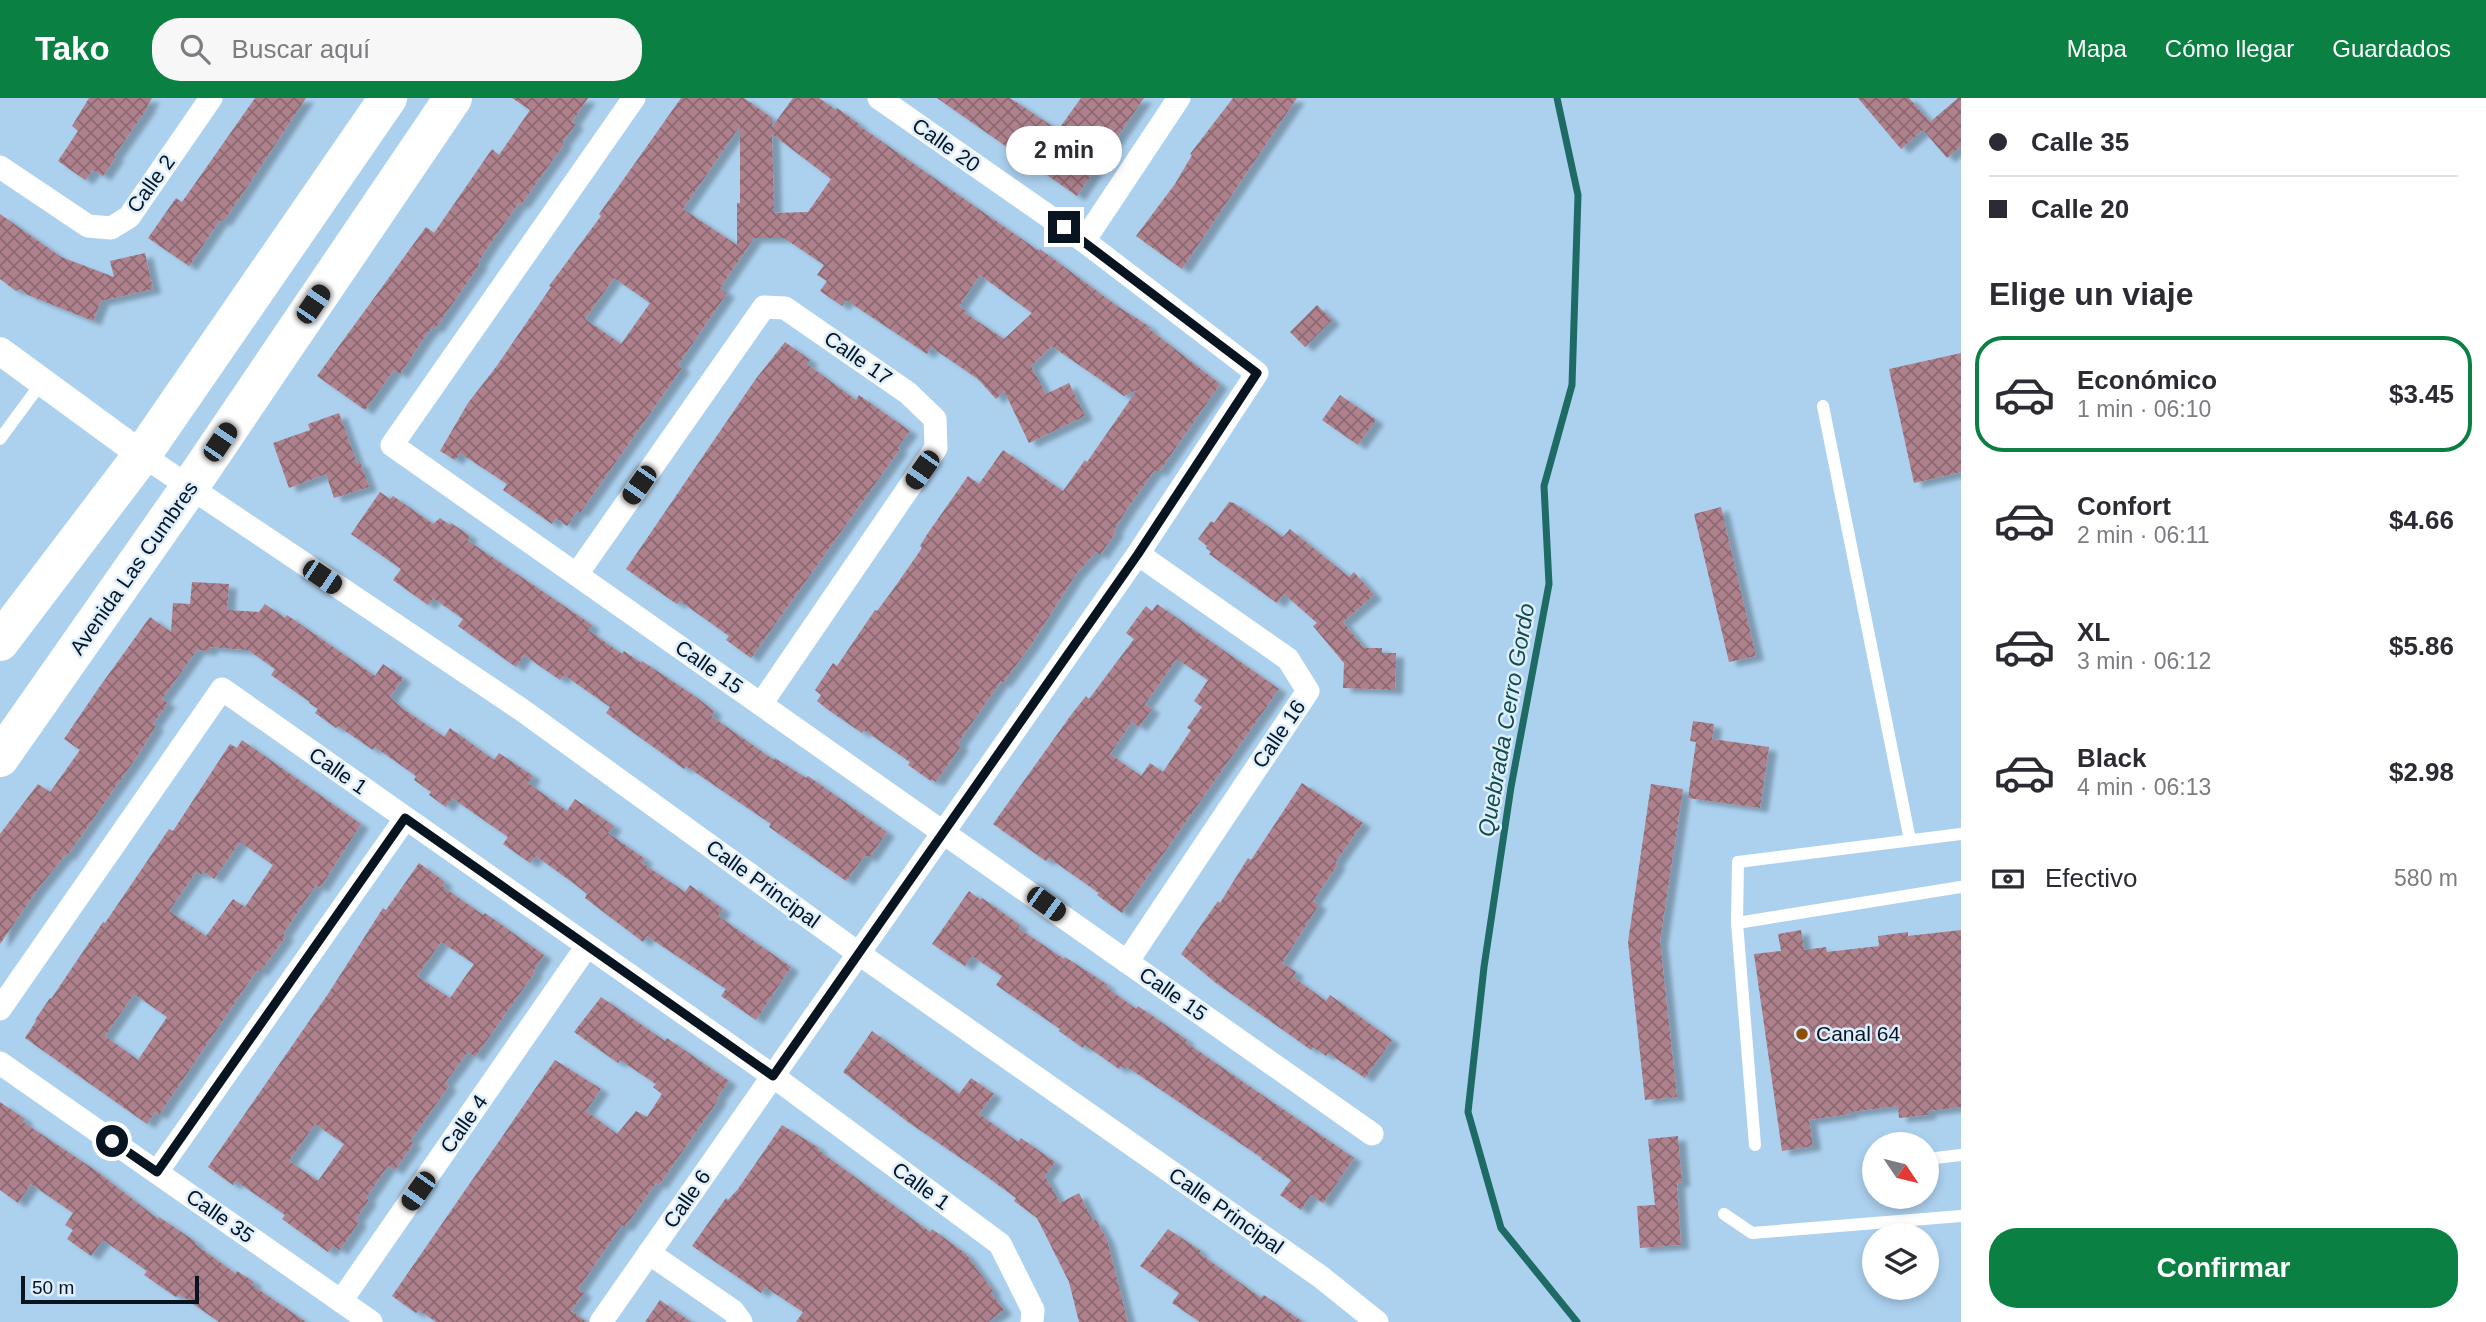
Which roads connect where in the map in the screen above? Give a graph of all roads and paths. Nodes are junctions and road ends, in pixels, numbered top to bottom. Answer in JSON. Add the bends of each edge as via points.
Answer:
{"nodes":[{"id":1,"x":211,"y":98,"type":"edge"},
{"id":2,"x":388,"y":98,"type":"edge"},
{"id":3,"x":453,"y":98,"type":"edge"},
{"id":4,"x":634,"y":98,"type":"edge"},
{"id":5,"x":879,"y":98,"type":"edge"},
{"id":6,"x":1179,"y":98,"type":"edge"},
{"id":7,"x":904,"y":105,"type":"edge"},
{"id":8,"x":0,"y":167,"type":"edge"},
{"id":9,"x":1084,"y":241,"type":"junction"},
{"id":10,"x":0,"y":351,"type":"edge"},
{"id":11,"x":42,"y":382,"type":"junction"},
{"id":12,"x":1823,"y":406,"type":"dead end"},
{"id":13,"x":0,"y":439,"type":"edge"},
{"id":14,"x":142,"y":455,"type":"junction"},
{"id":15,"x":189,"y":488,"type":"junction"},
{"id":16,"x":1138,"y":554,"type":"junction"},
{"id":17,"x":577,"y":574,"type":"junction"},
{"id":18,"x":0,"y":642,"type":"edge"},
{"id":19,"x":761,"y":704,"type":"junction"},
{"id":20,"x":0,"y":758,"type":"edge"},
{"id":21,"x":405,"y":818,"type":"junction"},
{"id":22,"x":944,"y":831,"type":"junction"},
{"id":23,"x":1961,"y":835,"type":"edge"},
{"id":24,"x":1910,"y":840,"type":"junction"},
{"id":25,"x":1961,"y":887,"type":"edge"},
{"id":26,"x":1737,"y":923,"type":"junction"},
{"id":27,"x":587,"y":946,"type":"junction"},
{"id":28,"x":858,"y":953,"type":"junction"},
{"id":29,"x":1127,"y":961,"type":"junction"},
{"id":30,"x":0,"y":1009,"type":"edge"},
{"id":31,"x":0,"y":1063,"type":"edge"},
{"id":32,"x":773,"y":1076,"type":"junction"},
{"id":33,"x":1372,"y":1134,"type":"dead end"},
{"id":34,"x":1755,"y":1145,"type":"dead end"},
{"id":35,"x":1961,"y":1155,"type":"edge"},
{"id":36,"x":1939,"y":1158,"type":"edge"},
{"id":37,"x":157,"y":1172,"type":"junction"},
{"id":38,"x":1724,"y":1214,"type":"dead end"},
{"id":39,"x":1961,"y":1216,"type":"edge"},
{"id":40,"x":649,"y":1253,"type":"junction"},
{"id":41,"x":341,"y":1301,"type":"junction"},
{"id":42,"x":1362,"y":1317,"type":"edge"},
{"id":43,"x":371,"y":1322,"type":"edge"},
{"id":44,"x":601,"y":1322,"type":"edge"},
{"id":45,"x":741,"y":1322,"type":"edge"},
{"id":46,"x":1032,"y":1322,"type":"edge"}],
"edges":[{"from":1,"to":8,"type":"street","name":"Calle 2","via":[[129,217],[111,228],[88,226]]},
{"from":2,"to":14,"type":"highway"},
{"from":3,"to":15,"type":"highway","name":"Avenida Las Cumbres"},
{"from":4,"to":17,"type":"street","name":"Calle 15","via":[[391,445]]},
{"from":5,"to":7,"type":"street","name":"Calle 20"},
{"from":6,"to":9,"type":"street"},
{"from":7,"to":9,"type":"street","name":"Calle 20"},
{"from":9,"to":16,"type":"street","name":"Calle 20","via":[[1257,373]]},
{"from":10,"to":11,"type":"street"},
{"from":11,"to":13,"type":"lane"},
{"from":11,"to":14,"type":"street"},
{"from":12,"to":24,"type":"lane"},
{"from":14,"to":15,"type":"street","name":"Calle Principal"},
{"from":14,"to":18,"type":"highway"},
{"from":15,"to":20,"type":"highway","name":"Avenida Las Cumbres"},
{"from":15,"to":28,"type":"street","name":"Calle Principal","via":[[522,710]]},
{"from":16,"to":22,"type":"street","name":"Calle 20"},
{"from":16,"to":29,"type":"street","name":"Calle 16","via":[[1288,659],[1308,691]]},
{"from":17,"to":19,"type":"street","name":"Calle 15"},
{"from":17,"to":19,"type":"street","name":"Calle 17","via":[[764,307],[785,308],[908,393],[935,419],[936,448]]},
{"from":19,"to":22,"type":"street","name":"Calle 15"},
{"from":21,"to":27,"type":"street","name":"Calle 1"},
{"from":21,"to":30,"type":"street","name":"Calle 1","via":[[222,689]]},
{"from":21,"to":37,"type":"street"},
{"from":22,"to":28,"type":"street","name":"Calle 20"},
{"from":22,"to":29,"type":"street","name":"Calle 15"},
{"from":23,"to":24,"type":"lane"},
{"from":24,"to":26,"type":"lane","via":[[1738,862]]},
{"from":25,"to":26,"type":"lane"},
{"from":26,"to":34,"type":"lane"},
{"from":27,"to":32,"type":"street","name":"Calle 1"},
{"from":27,"to":41,"type":"street","name":"Calle 4"},
{"from":28,"to":32,"type":"street"},
{"from":28,"to":42,"type":"street","name":"Calle Principal","via":[[1321,1277]]},
{"from":29,"to":33,"type":"street","name":"Calle 15"},
{"from":31,"to":37,"type":"street","name":"Calle 35"},
{"from":32,"to":40,"type":"street","name":"Calle 6"},
{"from":32,"to":46,"type":"street","name":"Calle 1","via":[[1000,1244],[1033,1310]]},
{"from":35,"to":36,"type":"lane"},
{"from":37,"to":41,"type":"street","name":"Calle 35"},
{"from":38,"to":39,"type":"lane","via":[[1752,1233]]},
{"from":40,"to":44,"type":"street","name":"Calle 6"},
{"from":40,"to":45,"type":"street","via":[[733,1311]]},
{"from":41,"to":43,"type":"street","name":"Calle 35"}]}
